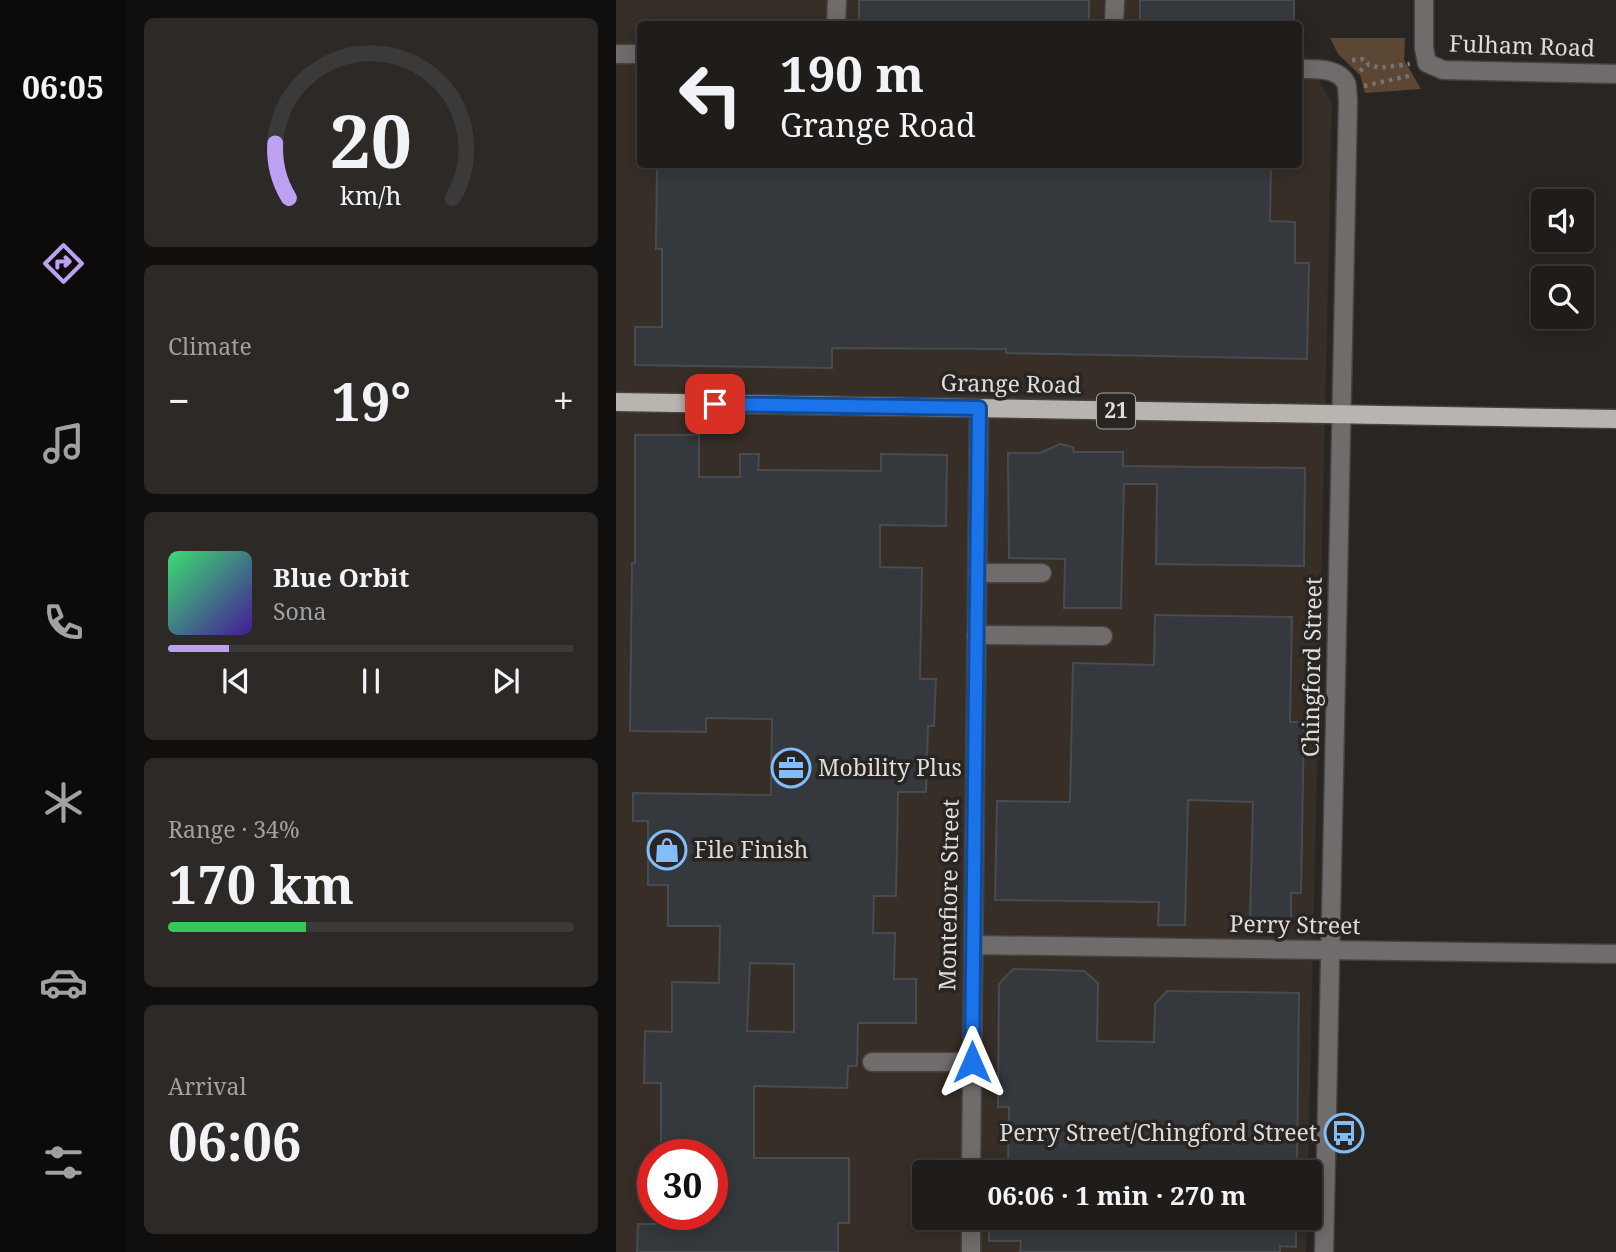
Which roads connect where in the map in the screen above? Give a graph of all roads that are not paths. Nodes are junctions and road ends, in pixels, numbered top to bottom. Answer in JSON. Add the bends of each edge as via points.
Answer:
{"nodes":[{"id":1,"x":837,"y":0,"type":"edge"},
{"id":2,"x":1115,"y":0,"type":"edge"},
{"id":3,"x":1424,"y":0,"type":"edge"},
{"id":4,"x":836,"y":21,"type":"edge"},
{"id":5,"x":1114,"y":21,"type":"edge"},
{"id":6,"x":616,"y":54,"type":"edge"},
{"id":7,"x":637,"y":54,"type":"edge"},
{"id":8,"x":1302,"y":69,"type":"edge"},
{"id":9,"x":1616,"y":74,"type":"edge"},
{"id":10,"x":616,"y":402,"type":"edge"},
{"id":11,"x":979,"y":408,"type":"junction"},
{"id":12,"x":1341,"y":415,"type":"junction"},
{"id":13,"x":1616,"y":419,"type":"edge"},
{"id":14,"x":977,"y":573,"type":"junction"},
{"id":15,"x":1042,"y":573,"type":"dead end"},
{"id":16,"x":976,"y":635,"type":"junction"},
{"id":17,"x":1103,"y":636,"type":"dead end"},
{"id":18,"x":973,"y":945,"type":"junction"},
{"id":19,"x":1331,"y":950,"type":"junction"},
{"id":20,"x":1616,"y":954,"type":"edge"},
{"id":21,"x":872,"y":1062,"type":"dead end"},
{"id":22,"x":972,"y":1062,"type":"junction"},
{"id":23,"x":971,"y":1160,"type":"edge"},
{"id":24,"x":971,"y":1230,"type":"edge"},
{"id":25,"x":971,"y":1252,"type":"edge"},
{"id":26,"x":1324,"y":1252,"type":"edge"}],
"edges":[{"from":1,"to":4,"type":"street"},
{"from":2,"to":5,"type":"street"},
{"from":3,"to":9,"type":"street","name":"Fulham Road","via":[[1427,63],[1443,70]]},
{"from":6,"to":7,"type":"street"},
{"from":8,"to":12,"type":"street","name":"Chingford Street","via":[[1337,74],[1346,83],[1348,100]]},
{"from":10,"to":11,"type":"main road","name":"Grange Road","number":"21"},
{"from":11,"to":12,"type":"main road","name":"Grange Road","number":"21"},
{"from":11,"to":14,"type":"street","name":"Montefiore Street"},
{"from":12,"to":13,"type":"main road","name":"Grange Road","number":"21"},
{"from":12,"to":19,"type":"street","name":"Chingford Street"},
{"from":14,"to":15,"type":"street"},
{"from":14,"to":16,"type":"street","name":"Montefiore Street"},
{"from":16,"to":17,"type":"street"},
{"from":16,"to":18,"type":"street","name":"Montefiore Street"},
{"from":18,"to":19,"type":"street","name":"Perry Street"},
{"from":18,"to":22,"type":"street","name":"Montefiore Street"},
{"from":19,"to":20,"type":"street","name":"Perry Street"},
{"from":19,"to":26,"type":"street","name":"Chingford Street"},
{"from":21,"to":22,"type":"street"},
{"from":22,"to":23,"type":"street","name":"Montefiore Street"},
{"from":24,"to":25,"type":"street"}]}
